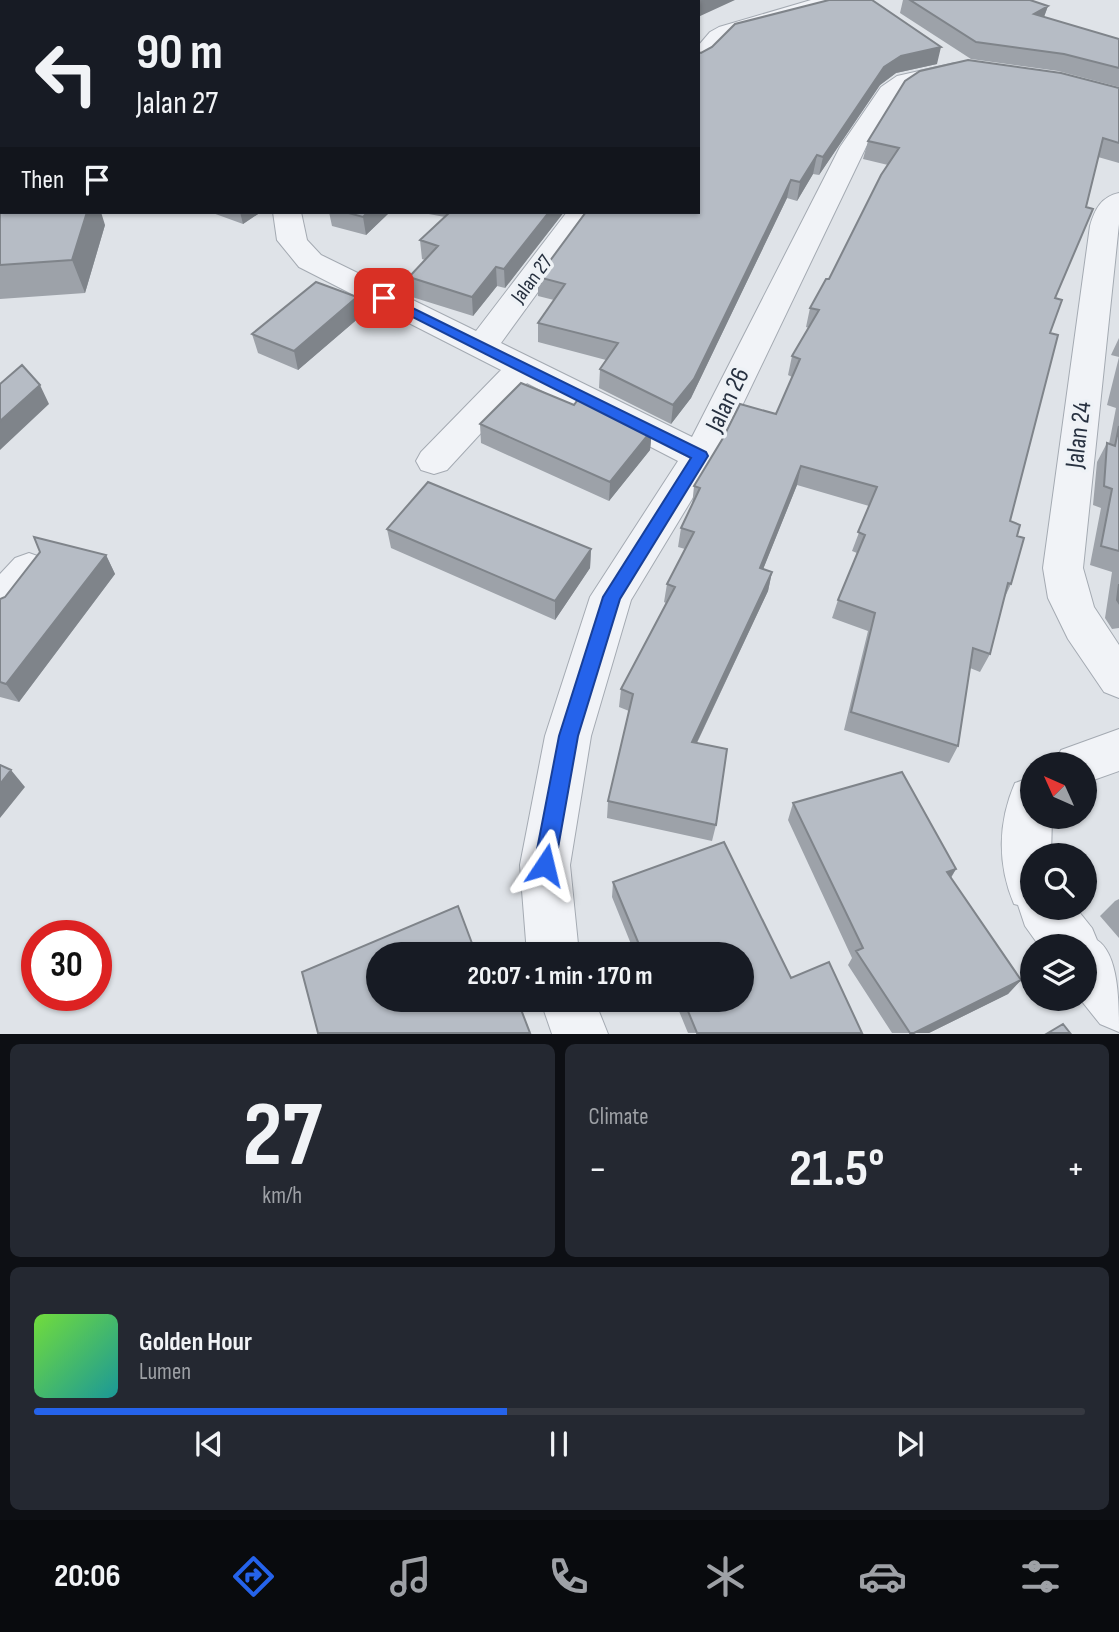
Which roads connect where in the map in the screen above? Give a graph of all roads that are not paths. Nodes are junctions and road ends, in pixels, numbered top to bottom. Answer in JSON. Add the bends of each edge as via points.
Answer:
{"nodes":[{"id":1,"x":834,"y":0,"type":"edge"},
{"id":2,"x":708,"y":36,"type":"edge"},
{"id":3,"x":700,"y":56,"type":"edge"},
{"id":4,"x":960,"y":63,"type":"edge"},
{"id":5,"x":1119,"y":201,"type":"edge"},
{"id":6,"x":287,"y":214,"type":"edge"},
{"id":7,"x":581,"y":214,"type":"edge"},
{"id":8,"x":482,"y":346,"type":"junction"},
{"id":9,"x":523,"y":367,"type":"junction"},
{"id":10,"x":700,"y":456,"type":"junction"},
{"id":11,"x":434,"y":461,"type":"dead end"},
{"id":12,"x":29,"y":569,"type":"edge"},
{"id":13,"x":0,"y":602,"type":"edge"},
{"id":14,"x":1115,"y":668,"type":"edge"},
{"id":15,"x":1119,"y":750,"type":"edge"},
{"id":16,"x":1097,"y":758,"type":"edge"},
{"id":17,"x":1052,"y":920,"type":"edge"},
{"id":18,"x":1063,"y":934,"type":"edge"},
{"id":19,"x":553,"y":942,"type":"edge"},
{"id":20,"x":1097,"y":977,"type":"edge"},
{"id":21,"x":1119,"y":1005,"type":"edge"},
{"id":22,"x":572,"y":1012,"type":"edge"},
{"id":23,"x":580,"y":1034,"type":"edge"}],
"edges":[{"from":1,"to":2,"type":"street"},
{"from":2,"to":3,"type":"street"},
{"from":4,"to":10,"type":"street","name":"Jalan 26","via":[[906,81],[890,92],[853,147]]},
{"from":5,"to":14,"type":"street","name":"Jalan 24","via":[[1109,209],[1104,226],[1063,568],[1071,604]]},
{"from":6,"to":8,"type":"street","via":[[295,249],[310,261]]},
{"from":7,"to":8,"type":"street","name":"Jalan 27"},
{"from":8,"to":9,"type":"street"},
{"from":9,"to":10,"type":"street"},
{"from":9,"to":11,"type":"street"},
{"from":10,"to":19,"type":"street","name":"Jalan 26","via":[[611,597],[568,736],[545,865]]},
{"from":12,"to":13,"type":"street"},
{"from":15,"to":16,"type":"street"},
{"from":17,"to":18,"type":"street"},
{"from":20,"to":21,"type":"street"},
{"from":22,"to":23,"type":"street"}]}
